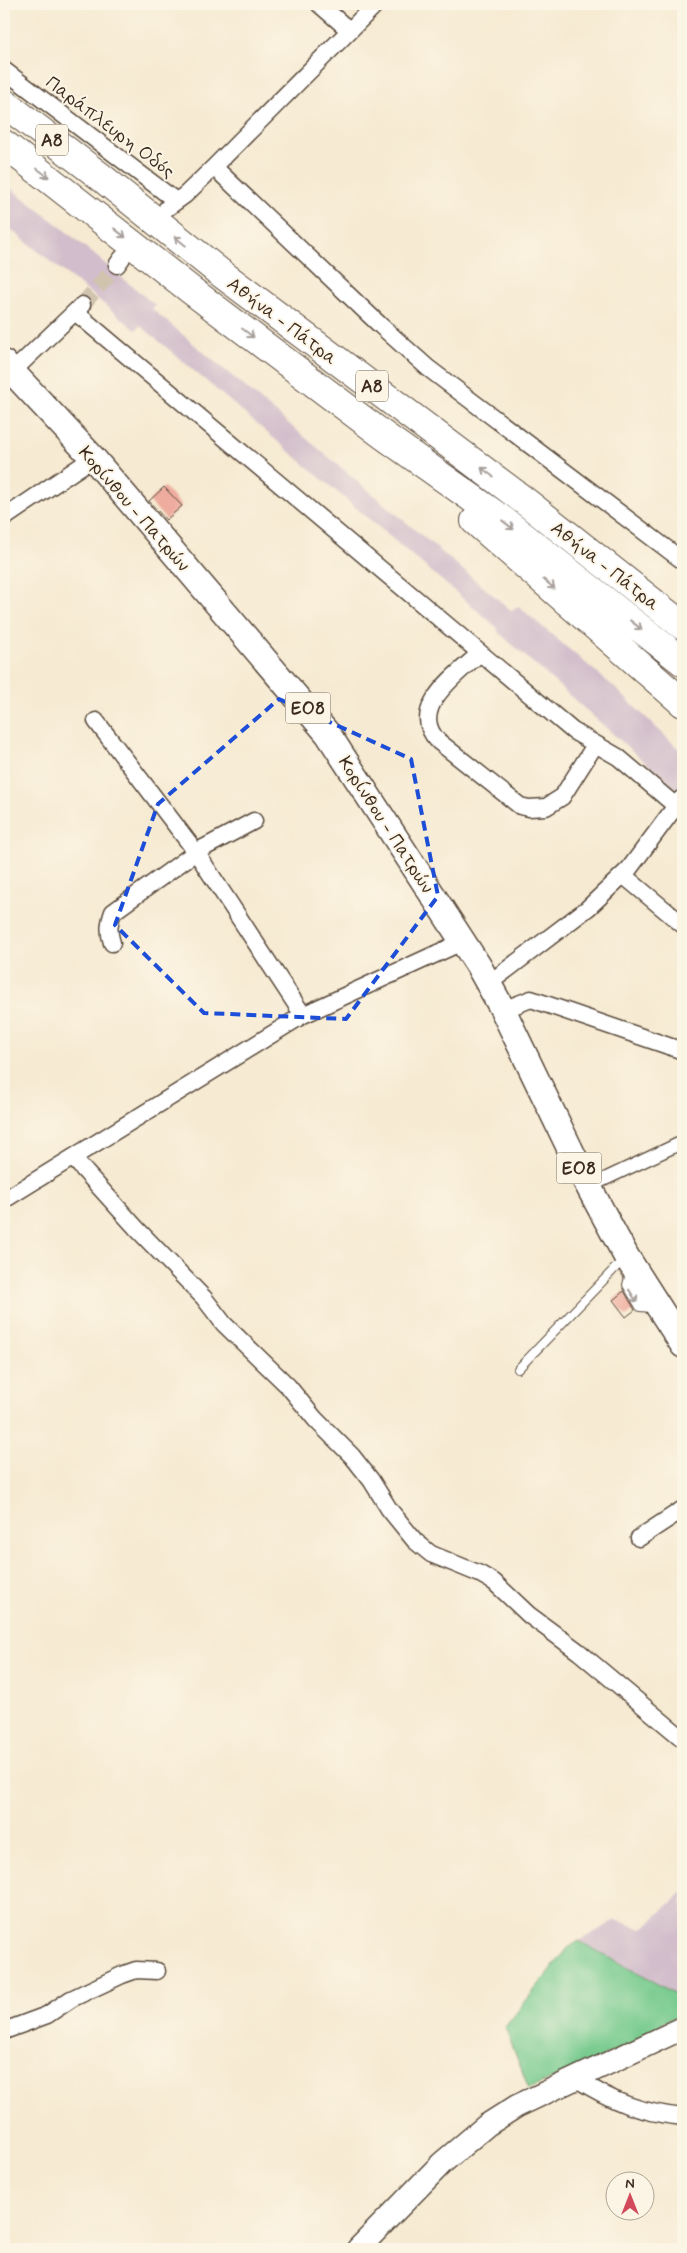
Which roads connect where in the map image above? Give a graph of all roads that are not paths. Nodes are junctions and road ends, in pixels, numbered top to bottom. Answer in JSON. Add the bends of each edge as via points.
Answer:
{"nodes":[{"id":1,"x":319,"y":4,"type":"edge"},
{"id":2,"x":376,"y":4,"type":"edge"},
{"id":3,"x":349,"y":30,"type":"junction"},
{"id":4,"x":4,"y":70,"type":"edge"},
{"id":5,"x":4,"y":103,"type":"edge"},
{"id":6,"x":4,"y":144,"type":"edge"},
{"id":7,"x":214,"y":167,"type":"junction"},
{"id":8,"x":8,"y":367,"type":"edge"},
{"id":9,"x":383,"y":435,"type":"junction"},
{"id":10,"x":93,"y":458,"type":"junction"},
{"id":11,"x":526,"y":502,"type":"junction"},
{"id":12,"x":4,"y":518,"type":"edge"},
{"id":13,"x":683,"y":561,"type":"edge"},
{"id":14,"x":683,"y":607,"type":"edge"},
{"id":15,"x":683,"y":626,"type":"edge"},
{"id":16,"x":480,"y":653,"type":"junction"},
{"id":17,"x":683,"y":662,"type":"edge"},
{"id":18,"x":683,"y":703,"type":"edge"},
{"id":19,"x":96,"y":721,"type":"dead end"},
{"id":20,"x":595,"y":745,"type":"junction"},
{"id":21,"x":681,"y":805,"type":"edge"},
{"id":22,"x":254,"y":821,"type":"dead end"},
{"id":23,"x":196,"y":852,"type":"junction"},
{"id":24,"x":623,"y":874,"type":"junction"},
{"id":25,"x":683,"y":925,"type":"edge"},
{"id":26,"x":464,"y":941,"type":"junction"},
{"id":27,"x":112,"y":943,"type":"dead end"},
{"id":28,"x":488,"y":984,"type":"junction"},
{"id":29,"x":503,"y":1010,"type":"junction"},
{"id":30,"x":303,"y":1015,"type":"junction"},
{"id":31,"x":683,"y":1051,"type":"edge"},
{"id":32,"x":683,"y":1142,"type":"edge"},
{"id":33,"x":74,"y":1158,"type":"junction"},
{"id":34,"x":588,"y":1187,"type":"junction"},
{"id":35,"x":4,"y":1200,"type":"edge"},
{"id":36,"x":629,"y":1261,"type":"junction"},
{"id":37,"x":683,"y":1345,"type":"edge"},
{"id":38,"x":518,"y":1369,"type":"dead end"},
{"id":39,"x":683,"y":1509,"type":"edge"},
{"id":40,"x":639,"y":1538,"type":"dead end"},
{"id":41,"x":683,"y":1739,"type":"edge"},
{"id":42,"x":156,"y":1971,"type":"dead end"},
{"id":43,"x":683,"y":2028,"type":"edge"},
{"id":44,"x":4,"y":2031,"type":"edge"},
{"id":45,"x":575,"y":2078,"type":"junction"},
{"id":46,"x":683,"y":2117,"type":"edge"},
{"id":47,"x":358,"y":2249,"type":"edge"}],
"edges":[{"from":1,"to":3,"type":"street"},
{"from":2,"to":3,"type":"street","name":"Παράπλευρη Οδός"},
{"from":3,"to":7,"type":"street","name":"Παράπλευρη Οδός"},
{"from":4,"to":7,"type":"street","name":"Παράπλευρη Οδός","via":[[171,204]]},
{"from":11,"to":5,"type":"highway","name":"Αθήνα - Πάτρα","number":"Α8","one_way":true,"via":[[218,271]]},
{"from":6,"to":9,"type":"highway","name":"Αθήνα - Πάτρα","number":"Α8","one_way":true},
{"from":7,"to":13,"type":"street","via":[[428,368]]},
{"from":8,"to":10,"type":"main road","name":"Κορίνθου - Πατρών","number":"ΕΟ8"},
{"from":8,"to":16,"type":"street","via":[[79,309]]},
{"from":9,"to":17,"type":"highway","name":"Αθήνα - Πάτρα","number":"Α8","one_way":true,"via":[[504,521]]},
{"from":9,"to":18,"type":"highway","one_way":true,"via":[[472,519]]},
{"from":10,"to":12,"type":"street"},
{"from":10,"to":26,"type":"main road","name":"Κορίνθου - Πατρών","number":"ΕΟ8","via":[[323,728]]},
{"from":11,"to":14,"type":"highway"},
{"from":11,"to":15,"type":"highway","name":"Αθήνα - Πάτρα","number":"Α8"},
{"from":16,"to":20,"type":"street","via":[[573,731]]},
{"from":16,"to":20,"type":"street","via":[[431,703],[427,721],[438,741],[512,801],[538,809],[555,803]]},
{"from":19,"to":23,"type":"street"},
{"from":20,"to":21,"type":"street","via":[[618,757]]},
{"from":21,"to":24,"type":"street"},
{"from":22,"to":23,"type":"street"},
{"from":23,"to":27,"type":"street","via":[[113,912],[109,927]]},
{"from":23,"to":30,"type":"street"},
{"from":24,"to":25,"type":"street"},
{"from":24,"to":28,"type":"street","via":[[588,908]]},
{"from":26,"to":28,"type":"main road","name":"Κορίνθου - Πατρών","number":"ΕΟ8"},
{"from":26,"to":30,"type":"street"},
{"from":28,"to":29,"type":"main road","name":"Κορίνθου - Πατρών","number":"ΕΟ8"},
{"from":29,"to":31,"type":"street","via":[[531,999]]},
{"from":29,"to":34,"type":"main road","name":"Κορίνθου - Πατρών","number":"ΕΟ8"},
{"from":30,"to":33,"type":"street"},
{"from":32,"to":34,"type":"street"},
{"from":33,"to":35,"type":"street"},
{"from":33,"to":41,"type":"street","via":[[204,1298],[224,1324],[288,1386],[352,1456],[388,1509],[416,1541],[431,1554],[494,1582]]},
{"from":34,"to":36,"type":"main road","name":"Κορίνθου - Πατρών","number":"ΕΟ8"},
{"from":36,"to":37,"type":"main road","name":"Κορίνθου - Πατρών","number":"ΕΟ8"},
{"from":36,"to":38,"type":"lane"},
{"from":39,"to":40,"type":"street"},
{"from":42,"to":44,"type":"street","via":[[136,1970],[122,1975],[70,1999],[47,2015]]},
{"from":43,"to":45,"type":"main road"},
{"from":45,"to":46,"type":"street","via":[[622,2105]]},
{"from":45,"to":47,"type":"main road","via":[[517,2106],[466,2141]]}]}
